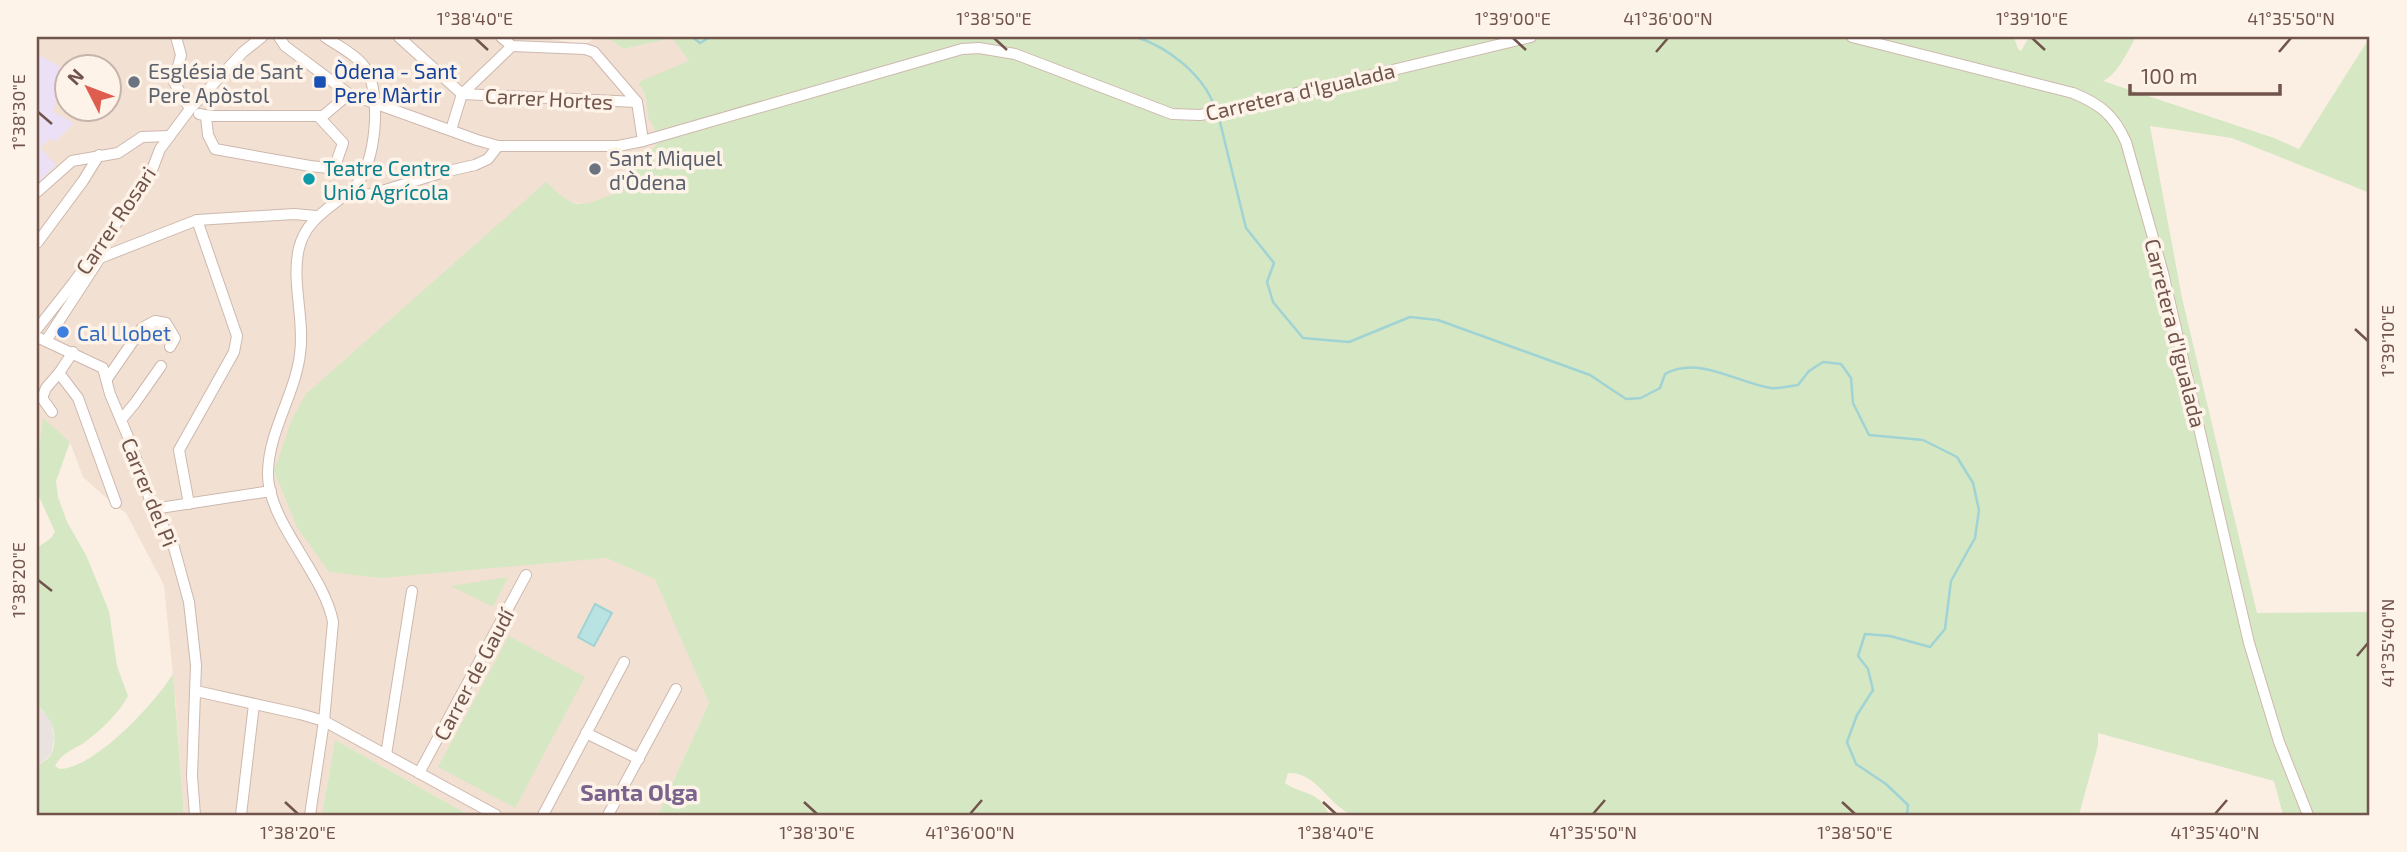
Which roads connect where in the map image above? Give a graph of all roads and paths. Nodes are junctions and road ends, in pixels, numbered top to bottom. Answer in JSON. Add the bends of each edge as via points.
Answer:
{"nodes":[{"id":1,"x":176,"y":37,"type":"edge"},
{"id":2,"x":262,"y":37,"type":"edge"},
{"id":3,"x":279,"y":37,"type":"edge"},
{"id":4,"x":325,"y":37,"type":"edge"},
{"id":5,"x":399,"y":37,"type":"edge"},
{"id":6,"x":501,"y":37,"type":"edge"},
{"id":7,"x":1531,"y":37,"type":"edge"},
{"id":8,"x":1852,"y":37,"type":"edge"},
{"id":9,"x":512,"y":46,"type":"junction"},
{"id":10,"x":349,"y":93,"type":"junction"},
{"id":11,"x":462,"y":94,"type":"junction"},
{"id":12,"x":377,"y":102,"type":"junction"},
{"id":13,"x":637,"y":102,"type":"junction"},
{"id":14,"x":190,"y":109,"type":"junction"},
{"id":15,"x":206,"y":116,"type":"junction"},
{"id":16,"x":318,"y":116,"type":"junction"},
{"id":17,"x":451,"y":130,"type":"junction"},
{"id":18,"x":170,"y":136,"type":"junction"},
{"id":19,"x":643,"y":141,"type":"junction"},
{"id":20,"x":498,"y":146,"type":"junction"},
{"id":21,"x":99,"y":155,"type":"junction"},
{"id":22,"x":37,"y":192,"type":"edge"},
{"id":23,"x":340,"y":198,"type":"junction"},
{"id":24,"x":316,"y":216,"type":"junction"},
{"id":25,"x":197,"y":220,"type":"junction"},
{"id":26,"x":37,"y":243,"type":"edge"},
{"id":27,"x":37,"y":329,"type":"edge"},
{"id":28,"x":41,"y":339,"type":"edge"},
{"id":29,"x":170,"y":347,"type":"dead end"},
{"id":30,"x":73,"y":352,"type":"junction"},
{"id":31,"x":161,"y":366,"type":"dead end"},
{"id":32,"x":59,"y":373,"type":"junction"},
{"id":33,"x":107,"y":379,"type":"junction"},
{"id":34,"x":52,"y":412,"type":"dead end"},
{"id":35,"x":121,"y":420,"type":"junction"},
{"id":36,"x":271,"y":491,"type":"junction"},
{"id":37,"x":116,"y":503,"type":"dead end"},
{"id":38,"x":189,"y":504,"type":"junction"},
{"id":39,"x":153,"y":509,"type":"junction"},
{"id":40,"x":526,"y":575,"type":"dead end"},
{"id":41,"x":412,"y":591,"type":"dead end"},
{"id":42,"x":624,"y":662,"type":"dead end"},
{"id":43,"x":676,"y":689,"type":"dead end"},
{"id":44,"x":196,"y":691,"type":"junction"},
{"id":45,"x":254,"y":704,"type":"junction"},
{"id":46,"x":324,"y":721,"type":"junction"},
{"id":47,"x":586,"y":733,"type":"junction"},
{"id":48,"x":386,"y":755,"type":"junction"},
{"id":49,"x":639,"y":759,"type":"junction"},
{"id":50,"x":419,"y":773,"type":"junction"},
{"id":51,"x":195,"y":815,"type":"edge"},
{"id":52,"x":240,"y":815,"type":"edge"},
{"id":53,"x":310,"y":815,"type":"edge"},
{"id":54,"x":496,"y":815,"type":"edge"},
{"id":55,"x":543,"y":815,"type":"edge"},
{"id":56,"x":608,"y":815,"type":"edge"},
{"id":57,"x":2308,"y":815,"type":"edge"}],
"edges":[{"from":1,"to":14,"type":"street","via":[[181,55],[174,82]]},
{"from":2,"to":14,"type":"street","name":"Carrer Rosari"},
{"from":3,"to":10,"type":"street","name":"Carretera d'Igualada"},
{"from":4,"to":12,"type":"street","via":[[362,63]]},
{"from":5,"to":11,"type":"street","name":"Carrer Hortes"},
{"from":6,"to":9,"type":"street"},
{"from":7,"to":19,"type":"street","name":"Carretera d'Igualada","via":[[1186,116],[1015,54],[962,49]]},
{"from":8,"to":57,"type":"street","name":"Carretera d'Igualada","via":[[2073,93],[2094,102],[2119,126],[2162,273],[2249,643]]},
{"from":9,"to":11,"type":"street"},
{"from":9,"to":13,"type":"street","via":[[594,52]]},
{"from":10,"to":12,"type":"street","name":"Carretera d'Igualada"},
{"from":10,"to":16,"type":"street"},
{"from":11,"to":13,"type":"street","name":"Carrer Hortes"},
{"from":11,"to":17,"type":"street"},
{"from":12,"to":17,"type":"street","name":"Carretera d'Igualada"},
{"from":12,"to":23,"type":"street","via":[[365,167],[357,185]]},
{"from":13,"to":19,"type":"street"},
{"from":14,"to":15,"type":"street"},
{"from":14,"to":18,"type":"street","name":"Carrer Rosari"},
{"from":15,"to":16,"type":"street"},
{"from":15,"to":16,"type":"street","via":[[215,149],[329,168],[335,166],[343,143]]},
{"from":17,"to":20,"type":"street","name":"Carretera d'Igualada"},
{"from":18,"to":21,"type":"street","via":[[142,137],[118,153]]},
{"from":18,"to":27,"type":"street","name":"Carrer Rosari","via":[[149,178]]},
{"from":19,"to":20,"type":"street","name":"Carretera d'Igualada","via":[[618,146]]},
{"from":20,"to":23,"type":"street","via":[[488,159],[475,165],[372,194]]},
{"from":21,"to":22,"type":"street","via":[[72,161]]},
{"from":21,"to":26,"type":"street"},
{"from":23,"to":24,"type":"street"},
{"from":24,"to":25,"type":"street"},
{"from":24,"to":36,"type":"street","via":[[299,247],[300,354],[276,427],[267,474]]},
{"from":25,"to":28,"type":"street","via":[[100,258]]},
{"from":25,"to":38,"type":"street","via":[[237,336],[234,352],[179,450]]},
{"from":28,"to":30,"type":"street","name":"Carrer del Pi"},
{"from":29,"to":33,"type":"street","via":[[175,338],[172,330],[155,321],[142,328]]},
{"from":30,"to":32,"type":"street"},
{"from":30,"to":33,"type":"street","name":"Carrer del Pi","via":[[103,368]]},
{"from":31,"to":35,"type":"street"},
{"from":32,"to":34,"type":"street","via":[[42,398]]},
{"from":32,"to":37,"type":"street","via":[[78,398]]},
{"from":33,"to":35,"type":"street","name":"Carrer del Pi"},
{"from":35,"to":39,"type":"street","name":"Carrer del Pi"},
{"from":36,"to":38,"type":"street"},
{"from":36,"to":46,"type":"street","via":[[330,608],[333,635]]},
{"from":38,"to":39,"type":"street"},
{"from":39,"to":44,"type":"street","name":"Carrer del Pi","via":[[173,544],[189,602]]},
{"from":40,"to":50,"type":"street","name":"Carrer de Gaudí"},
{"from":41,"to":48,"type":"street"},
{"from":42,"to":47,"type":"street"},
{"from":43,"to":49,"type":"street"},
{"from":44,"to":45,"type":"street"},
{"from":44,"to":51,"type":"street","name":"Carrer del Pi"},
{"from":45,"to":46,"type":"street"},
{"from":45,"to":52,"type":"street"},
{"from":46,"to":48,"type":"street"},
{"from":46,"to":53,"type":"street"},
{"from":47,"to":49,"type":"street"},
{"from":47,"to":55,"type":"street"},
{"from":48,"to":50,"type":"street"},
{"from":49,"to":56,"type":"street"},
{"from":50,"to":54,"type":"street"}]}
